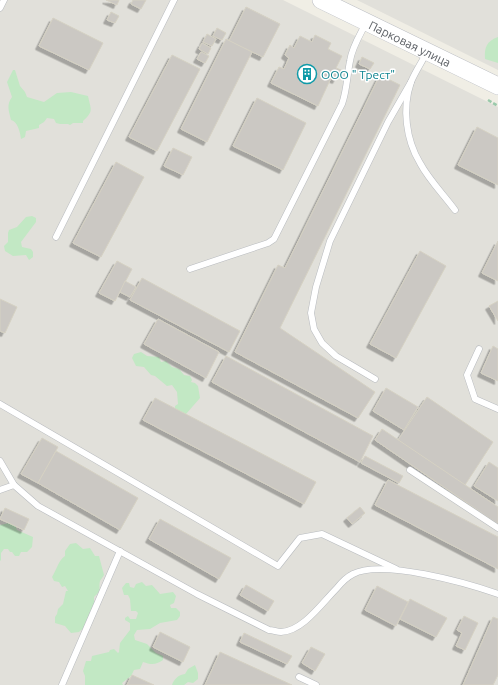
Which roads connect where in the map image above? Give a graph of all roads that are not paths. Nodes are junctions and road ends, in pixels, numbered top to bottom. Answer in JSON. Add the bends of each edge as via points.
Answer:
{"nodes":[{"id":1,"x":4,"y":0,"type":"edge"},
{"id":2,"x":174,"y":0,"type":"edge"},
{"id":3,"x":322,"y":0,"type":"edge"},
{"id":4,"x":0,"y":8,"type":"edge"},
{"id":5,"x":366,"y":22,"type":"junction"},
{"id":6,"x":427,"y":52,"type":"junction"},
{"id":7,"x":412,"y":82,"type":"junction"},
{"id":8,"x":498,"y":86,"type":"edge"},
{"id":9,"x":455,"y":210,"type":"dead end"},
{"id":10,"x":56,"y":237,"type":"dead end"},
{"id":11,"x":190,"y":269,"type":"dead end"},
{"id":12,"x":479,"y":348,"type":"dead end"},
{"id":13,"x":375,"y":379,"type":"dead end"},
{"id":14,"x":0,"y":404,"type":"edge"},
{"id":15,"x":498,"y":409,"type":"edge"},
{"id":16,"x":0,"y":461,"type":"edge"},
{"id":17,"x":410,"y":470,"type":"dead end"},
{"id":18,"x":14,"y":485,"type":"junction"},
{"id":19,"x":0,"y":490,"type":"edge"},
{"id":20,"x":498,"y":528,"type":"edge"},
{"id":21,"x":120,"y":551,"type":"junction"},
{"id":22,"x":398,"y":569,"type":"junction"},
{"id":23,"x":498,"y":594,"type":"edge"},
{"id":24,"x":299,"y":677,"type":"dead end"},
{"id":25,"x":62,"y":685,"type":"edge"},
{"id":26,"x":316,"y":685,"type":"edge"}],
"edges":[{"from":1,"to":4,"type":"lane"},
{"from":2,"to":10,"type":"lane"},
{"from":3,"to":5,"type":"main road","name":"Парковая улица"},
{"from":5,"to":6,"type":"main road","name":"Парковая улица"},
{"from":5,"to":11,"type":"lane","via":[[350,60],[342,104],[274,239],[268,244]]},
{"from":6,"to":7,"type":"lane"},
{"from":6,"to":8,"type":"main road","name":"Парковая улица"},
{"from":7,"to":9,"type":"lane","via":[[407,96],[410,141],[420,163]]},
{"from":7,"to":13,"type":"lane","via":[[388,122],[330,241],[310,313],[314,329],[322,343],[336,356]]},
{"from":12,"to":15,"type":"lane","via":[[467,375],[475,399]]},
{"from":14,"to":22,"type":"lane","via":[[278,566],[300,538],[322,534]]},
{"from":16,"to":18,"type":"lane"},
{"from":17,"to":20,"type":"lane"},
{"from":18,"to":19,"type":"lane"},
{"from":18,"to":21,"type":"lane","via":[[38,506]]},
{"from":21,"to":22,"type":"lane","via":[[197,594],[269,630],[281,632],[303,623],[353,574],[366,570]]},
{"from":21,"to":25,"type":"lane"},
{"from":22,"to":23,"type":"lane","via":[[448,579]]},
{"from":24,"to":26,"type":"lane"}]}
